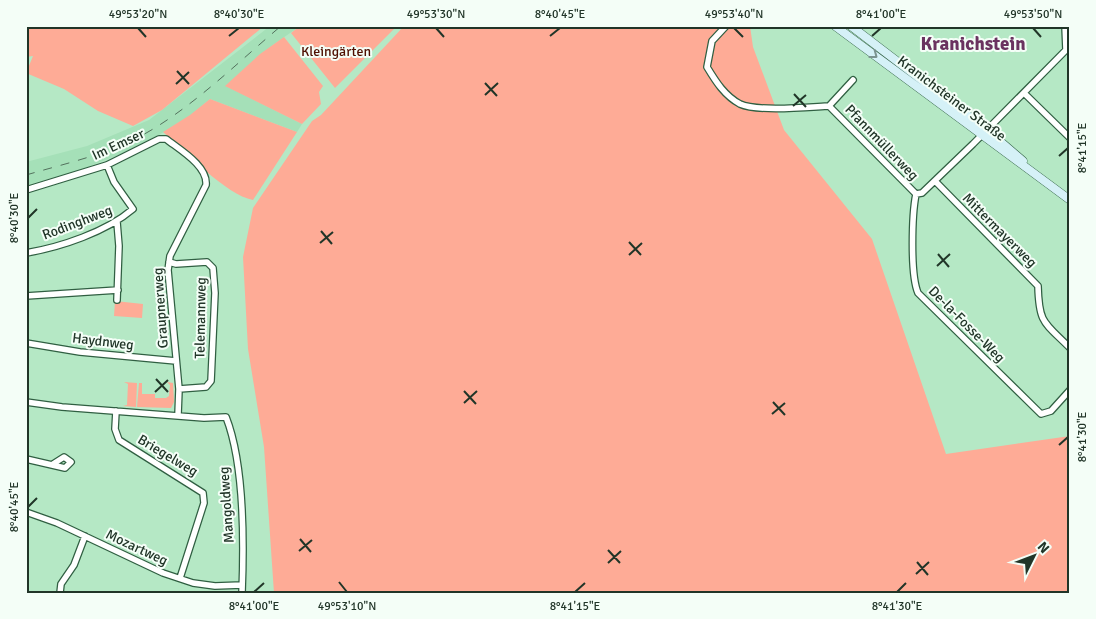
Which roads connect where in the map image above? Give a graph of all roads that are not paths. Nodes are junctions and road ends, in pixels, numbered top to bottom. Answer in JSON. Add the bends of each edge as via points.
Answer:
{"nodes":[{"id":1,"x":726,"y":26,"type":"edge"},
{"id":2,"x":835,"y":26,"type":"edge"},
{"id":3,"x":851,"y":26,"type":"edge"},
{"id":4,"x":1065,"y":26,"type":"edge"},
{"id":5,"x":1068,"y":51,"type":"edge"},
{"id":6,"x":854,"y":80,"type":"dead end"},
{"id":7,"x":1024,"y":93,"type":"junction"},
{"id":8,"x":830,"y":106,"type":"junction"},
{"id":9,"x":984,"y":133,"type":"junction"},
{"id":10,"x":1070,"y":138,"type":"edge"},
{"id":11,"x":107,"y":164,"type":"junction"},
{"id":12,"x":206,"y":177,"type":"joint"},
{"id":13,"x":935,"y":181,"type":"junction"},
{"id":14,"x":26,"y":190,"type":"edge"},
{"id":15,"x":916,"y":194,"type":"junction"},
{"id":16,"x":1070,"y":200,"type":"edge"},
{"id":17,"x":117,"y":222,"type":"junction"},
{"id":18,"x":26,"y":253,"type":"edge"},
{"id":19,"x":169,"y":262,"type":"junction"},
{"id":20,"x":118,"y":290,"type":"junction"},
{"id":21,"x":26,"y":296,"type":"edge"},
{"id":22,"x":117,"y":300,"type":"dead end"},
{"id":23,"x":26,"y":343,"type":"edge"},
{"id":24,"x":1070,"y":348,"type":"edge"},
{"id":25,"x":176,"y":362,"type":"junction"},
{"id":26,"x":179,"y":389,"type":"junction"},
{"id":27,"x":1070,"y":390,"type":"edge"},
{"id":28,"x":26,"y":402,"type":"edge"},
{"id":29,"x":116,"y":411,"type":"junction"},
{"id":30,"x":178,"y":415,"type":"junction"},
{"id":31,"x":26,"y":459,"type":"edge"},
{"id":32,"x":53,"y":464,"type":"dead end"},
{"id":33,"x":26,"y":512,"type":"edge"},
{"id":34,"x":85,"y":536,"type":"junction"},
{"id":35,"x":180,"y":578,"type":"junction"},
{"id":36,"x":242,"y":585,"type":"junction"},
{"id":37,"x":60,"y":593,"type":"edge"},
{"id":38,"x":242,"y":593,"type":"edge"}],
"edges":[{"from":1,"to":8,"type":"street","name":"Pfannmüllerweg","via":[[712,41],[707,67],[727,95],[741,104],[755,107]]},
{"from":2,"to":9,"type":"main road","name":"Kranichsteiner Straße","one_way":true},
{"from":3,"to":9,"type":"main road","name":"Kranichsteiner Straße"},
{"from":4,"to":5,"type":"street"},
{"from":5,"to":7,"type":"street"},
{"from":6,"to":8,"type":"street","name":"Pfannmüllerweg"},
{"from":7,"to":9,"type":"street"},
{"from":7,"to":10,"type":"street"},
{"from":8,"to":15,"type":"street","name":"Pfannmüllerweg"},
{"from":9,"to":13,"type":"street"},
{"from":9,"to":16,"type":"main road","name":"Kranichsteiner Straße"},
{"from":11,"to":12,"type":"street","name":"Im Emser","via":[[159,139],[166,139]]},
{"from":11,"to":14,"type":"street","name":"Im Emser"},
{"from":11,"to":17,"type":"street","name":"Rodinghweg","via":[[114,182],[133,209]]},
{"from":12,"to":19,"type":"street","name":"Graupnerweg","via":[[206,185]]},
{"from":13,"to":15,"type":"street","via":[[922,193]]},
{"from":13,"to":24,"type":"street","name":"Mittermayerweg","via":[[1038,286],[1042,321]]},
{"from":15,"to":27,"type":"street","name":"De-la-Fosse-Weg","via":[[914,273],[918,293],[1041,414],[1051,411]]},
{"from":17,"to":18,"type":"street","name":"Rodinghweg","via":[[80,238]]},
{"from":17,"to":20,"type":"street"},
{"from":19,"to":25,"type":"street","name":"Graupnerweg"},
{"from":19,"to":26,"type":"street","name":"Telemannweg","via":[[207,262],[214,268],[211,381],[206,387]]},
{"from":20,"to":21,"type":"street"},
{"from":20,"to":22,"type":"street"},
{"from":23,"to":25,"type":"street","name":"Haydnweg"},
{"from":25,"to":26,"type":"street","name":"Graupnerweg"},
{"from":26,"to":30,"type":"street","name":"Graupnerweg"},
{"from":28,"to":29,"type":"street"},
{"from":29,"to":30,"type":"street"},
{"from":29,"to":35,"type":"street","name":"Briegelweg","via":[[115,429],[119,440],[203,493],[204,503]]},
{"from":30,"to":36,"type":"street","name":"Mangoldweg","via":[[226,417],[240,500]]},
{"from":31,"to":32,"type":"street"},
{"from":33,"to":34,"type":"street","name":"Mozartweg"},
{"from":34,"to":35,"type":"street","name":"Mozartweg"},
{"from":34,"to":37,"type":"street","via":[[74,565],[61,584]]},
{"from":35,"to":36,"type":"street","name":"Mozartweg","via":[[215,586]]},
{"from":36,"to":38,"type":"street","name":"Mangoldweg"}]}
